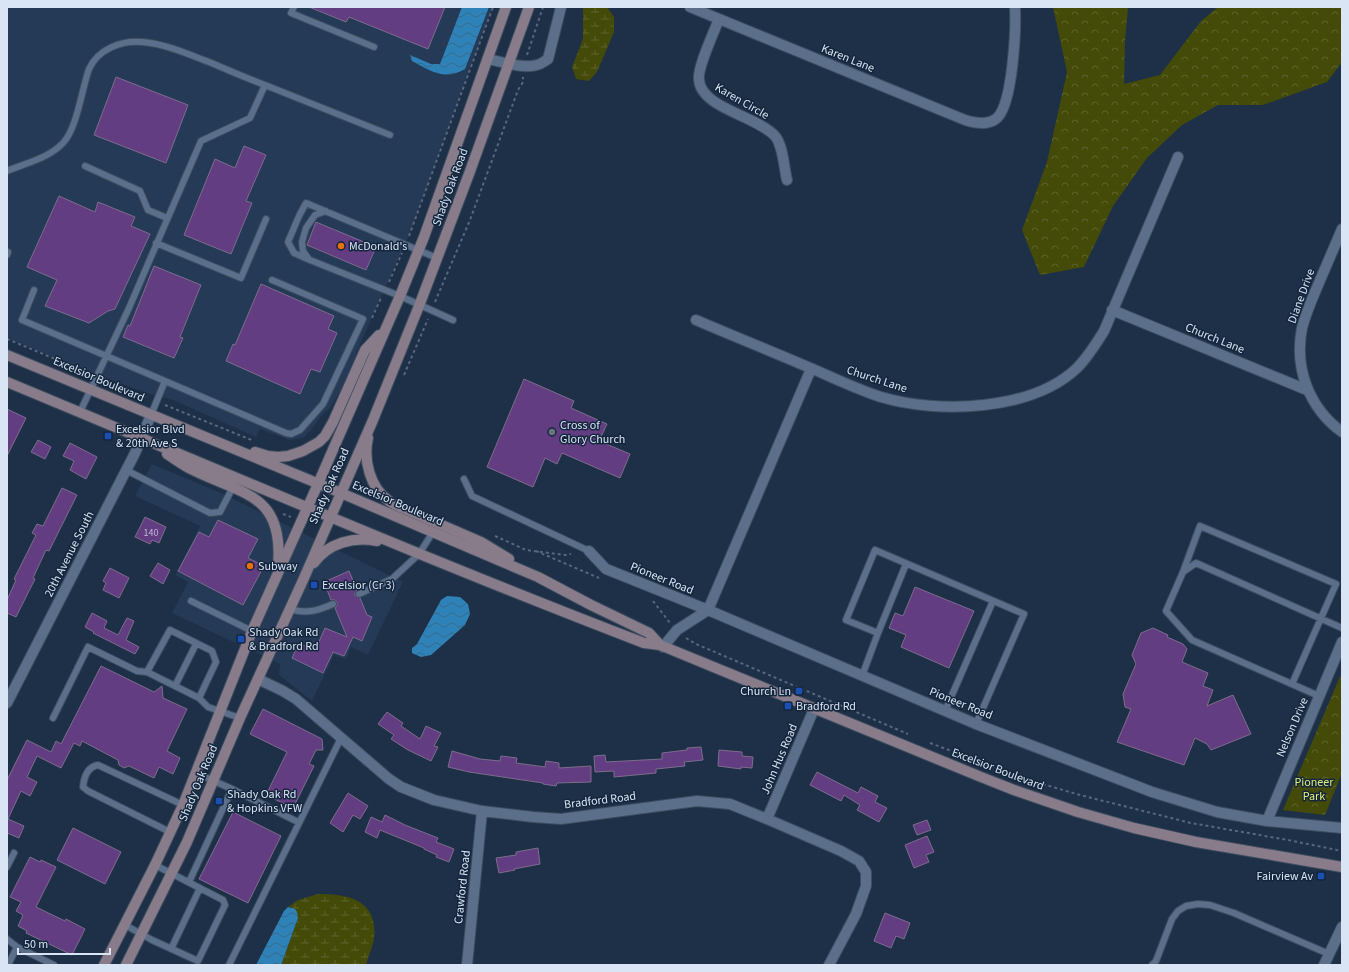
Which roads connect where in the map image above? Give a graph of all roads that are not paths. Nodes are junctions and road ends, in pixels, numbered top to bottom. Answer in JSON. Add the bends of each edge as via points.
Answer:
{"nodes":[{"id":1,"x":294,"y":7,"type":"edge"},
{"id":2,"x":506,"y":7,"type":"edge"},
{"id":3,"x":529,"y":7,"type":"edge"},
{"id":4,"x":561,"y":7,"type":"edge"},
{"id":5,"x":690,"y":7,"type":"edge"},
{"id":6,"x":1015,"y":7,"type":"edge"},
{"id":7,"x":719,"y":19,"type":"junction"},
{"id":8,"x":374,"y":47,"type":"dead end"},
{"id":9,"x":488,"y":59,"type":"junction"},
{"id":10,"x":509,"y":64,"type":"junction"},
{"id":11,"x":265,"y":85,"type":"junction"},
{"id":12,"x":390,"y":135,"type":"dead end"},
{"id":13,"x":1178,"y":157,"type":"dead end"},
{"id":14,"x":85,"y":166,"type":"dead end"},
{"id":15,"x":7,"y":171,"type":"edge"},
{"id":16,"x":787,"y":180,"type":"dead end"},
{"id":17,"x":326,"y":211,"type":"junction"},
{"id":18,"x":167,"y":218,"type":"junction"},
{"id":19,"x":266,"y":219,"type":"dead end"},
{"id":20,"x":1342,"y":229,"type":"edge"},
{"id":21,"x":156,"y":243,"type":"junction"},
{"id":22,"x":418,"y":250,"type":"junction"},
{"id":23,"x":437,"y":258,"type":"junction"},
{"id":24,"x":310,"y":260,"type":"junction"},
{"id":25,"x":272,"y":280,"type":"dead end"},
{"id":26,"x":34,"y":290,"type":"dead end"},
{"id":27,"x":400,"y":296,"type":"junction"},
{"id":28,"x":419,"y":305,"type":"junction"},
{"id":29,"x":1112,"y":310,"type":"junction"},
{"id":30,"x":452,"y":320,"type":"dead end"},
{"id":31,"x":696,"y":320,"type":"dead end"},
{"id":32,"x":385,"y":330,"type":"junction"},
{"id":33,"x":7,"y":355,"type":"edge"},
{"id":34,"x":106,"y":356,"type":"junction"},
{"id":35,"x":811,"y":368,"type":"junction"},
{"id":36,"x":165,"y":381,"type":"junction"},
{"id":37,"x":7,"y":382,"type":"edge"},
{"id":38,"x":90,"y":390,"type":"junction"},
{"id":39,"x":1307,"y":390,"type":"junction"},
{"id":40,"x":80,"y":412,"type":"junction"},
{"id":41,"x":151,"y":415,"type":"junction"},
{"id":42,"x":373,"y":420,"type":"junction"},
{"id":43,"x":189,"y":431,"type":"junction"},
{"id":44,"x":1342,"y":432,"type":"edge"},
{"id":45,"x":141,"y":438,"type":"junction"},
{"id":46,"x":126,"y":470,"type":"junction"},
{"id":47,"x":464,"y":479,"type":"dead end"},
{"id":48,"x":235,"y":483,"type":"junction"},
{"id":49,"x":318,"y":484,"type":"junction"},
{"id":50,"x":341,"y":493,"type":"junction"},
{"id":51,"x":308,"y":508,"type":"junction"},
{"id":52,"x":330,"y":517,"type":"junction"},
{"id":53,"x":432,"y":532,"type":"junction"},
{"id":54,"x":395,"y":544,"type":"junction"},
{"id":55,"x":589,"y":551,"type":"joint"},
{"id":56,"x":419,"y":554,"type":"junction"},
{"id":57,"x":906,"y":564,"type":"junction"},
{"id":58,"x":1183,"y":572,"type":"junction"},
{"id":59,"x":277,"y":574,"type":"junction"},
{"id":60,"x":538,"y":577,"type":"junction"},
{"id":61,"x":304,"y":578,"type":"junction"},
{"id":62,"x":359,"y":594,"type":"dead end"},
{"id":63,"x":191,"y":601,"type":"dead end"},
{"id":64,"x":993,"y":601,"type":"junction"},
{"id":65,"x":333,"y":604,"type":"dead end"},
{"id":66,"x":289,"y":609,"type":"junction"},
{"id":67,"x":708,"y":610,"type":"junction"},
{"id":68,"x":1321,"y":618,"type":"junction"},
{"id":69,"x":1342,"y":628,"type":"edge"},
{"id":70,"x":252,"y":631,"type":"junction"},
{"id":71,"x":878,"y":633,"type":"junction"},
{"id":72,"x":1342,"y":642,"type":"edge"},
{"id":73,"x":196,"y":644,"type":"junction"},
{"id":74,"x":661,"y":646,"type":"junction"},
{"id":75,"x":147,"y":672,"type":"junction"},
{"id":76,"x":862,"y":676,"type":"junction"},
{"id":77,"x":258,"y":679,"type":"junction"},
{"id":78,"x":1292,"y":684,"type":"junction"},
{"id":79,"x":175,"y":686,"type":"junction"},
{"id":80,"x":1320,"y":696,"type":"junction"},
{"id":81,"x":199,"y":698,"type":"junction"},
{"id":82,"x":7,"y":703,"type":"edge"},
{"id":83,"x":814,"y":709,"type":"junction"},
{"id":84,"x":945,"y":711,"type":"junction"},
{"id":85,"x":220,"y":712,"type":"junction"},
{"id":86,"x":53,"y":718,"type":"dead end"},
{"id":87,"x":240,"y":718,"type":"junction"},
{"id":88,"x":976,"y":724,"type":"junction"},
{"id":89,"x":341,"y":738,"type":"junction"},
{"id":90,"x":196,"y":773,"type":"junction"},
{"id":91,"x":212,"y":780,"type":"junction"},
{"id":92,"x":232,"y":789,"type":"junction"},
{"id":93,"x":182,"y":805,"type":"junction"},
{"id":94,"x":482,"y":812,"type":"junction"},
{"id":95,"x":767,"y":819,"type":"junction"},
{"id":96,"x":298,"y":822,"type":"junction"},
{"id":97,"x":1267,"y":822,"type":"junction"},
{"id":98,"x":1342,"y":828,"type":"edge"},
{"id":99,"x":170,"y":832,"type":"junction"},
{"id":100,"x":14,"y":853,"type":"dead end"},
{"id":101,"x":155,"y":865,"type":"junction"},
{"id":102,"x":7,"y":867,"type":"edge"},
{"id":103,"x":1342,"y":867,"type":"edge"},
{"id":104,"x":172,"y":873,"type":"junction"},
{"id":105,"x":189,"y":882,"type":"junction"},
{"id":106,"x":200,"y":888,"type":"junction"},
{"id":107,"x":125,"y":925,"type":"junction"},
{"id":108,"x":1342,"y":926,"type":"edge"},
{"id":109,"x":142,"y":935,"type":"junction"},
{"id":110,"x":7,"y":939,"type":"edge"},
{"id":111,"x":17,"y":947,"type":"junction"},
{"id":112,"x":171,"y":949,"type":"junction"},
{"id":113,"x":1329,"y":954,"type":"junction"},
{"id":114,"x":8,"y":965,"type":"edge"},
{"id":115,"x":54,"y":965,"type":"edge"},
{"id":116,"x":104,"y":965,"type":"edge"},
{"id":117,"x":126,"y":965,"type":"edge"},
{"id":118,"x":229,"y":965,"type":"edge"},
{"id":119,"x":467,"y":965,"type":"edge"},
{"id":120,"x":829,"y":965,"type":"edge"},
{"id":121,"x":1152,"y":965,"type":"edge"},
{"id":122,"x":1324,"y":965,"type":"edge"}],
"edges":[{"from":1,"to":8,"type":"lane","via":[[292,13]]},
{"from":2,"to":9,"type":"main road","name":"Shady Oak Road"},
{"from":3,"to":10,"type":"main road","name":"Shady Oak Road"},
{"from":4,"to":10,"type":"street","via":[[548,58],[537,66]]},
{"from":5,"to":7,"type":"street","name":"Karen Lane"},
{"from":6,"to":7,"type":"street","name":"Karen Lane","via":[[1015,47],[1004,108],[996,118],[976,124]]},
{"from":7,"to":16,"type":"street","name":"Karen Circle","via":[[700,69],[698,79],[701,90],[709,99],[766,129],[776,137]]},
{"from":9,"to":10,"type":"street"},
{"from":9,"to":22,"type":"main road","name":"Shady Oak Road"},
{"from":10,"to":23,"type":"main road","name":"Shady Oak Road"},
{"from":11,"to":12,"type":"lane"},
{"from":11,"to":15,"type":"lane","via":[[164,46],[142,42],[112,47],[101,52],[89,69],[65,142],[47,155]]},
{"from":11,"to":18,"type":"lane","via":[[250,118],[201,141]]},
{"from":13,"to":29,"type":"street","name":"Church Lane"},
{"from":14,"to":18,"type":"lane","via":[[140,191],[148,210]]},
{"from":17,"to":22,"type":"lane"},
{"from":17,"to":24,"type":"lane","via":[[315,216],[306,228],[302,242],[303,251]]},
{"from":17,"to":24,"type":"lane","via":[[306,203],[288,242],[294,252]]},
{"from":18,"to":21,"type":"lane"},
{"from":19,"to":21,"type":"lane","via":[[241,278]]},
{"from":20,"to":39,"type":"street","name":"Diane Drive","via":[[1302,328],[1301,370]]},
{"from":21,"to":34,"type":"lane"},
{"from":22,"to":23,"type":"lane"},
{"from":22,"to":27,"type":"main road","name":"Shady Oak Road"},
{"from":23,"to":28,"type":"main road","name":"Shady Oak Road"},
{"from":24,"to":27,"type":"lane"},
{"from":25,"to":36,"type":"lane","via":[[363,319],[323,404],[300,430],[291,434],[286,433]]},
{"from":26,"to":34,"type":"lane","via":[[22,320]]},
{"from":27,"to":28,"type":"lane"},
{"from":27,"to":32,"type":"main road","name":"Shady Oak Road"},
{"from":28,"to":30,"type":"lane"},
{"from":28,"to":42,"type":"main road","name":"Shady Oak Road"},
{"from":29,"to":35,"type":"street","name":"Church Lane","via":[[1100,337],[1077,368],[1059,382],[1008,402],[944,407],[912,404],[882,397]]},
{"from":29,"to":39,"type":"street","name":"Church Lane"},
{"from":31,"to":35,"type":"street","name":"Church Lane"},
{"from":32,"to":43,"type":"main road","via":[[365,350],[325,436],[311,448],[288,456],[268,456]]},
{"from":32,"to":49,"type":"main road","name":"Shady Oak Road"},
{"from":33,"to":38,"type":"main road","name":"Excelsior Boulevard"},
{"from":34,"to":36,"type":"lane"},
{"from":34,"to":38,"type":"lane"},
{"from":35,"to":67,"type":"street"},
{"from":36,"to":41,"type":"lane"},
{"from":37,"to":40,"type":"main road"},
{"from":38,"to":40,"type":"lane"},
{"from":38,"to":41,"type":"main road","name":"Excelsior Boulevard"},
{"from":39,"to":44,"type":"street","name":"Diane Drive","via":[[1317,408]]},
{"from":40,"to":45,"type":"main road"},
{"from":41,"to":43,"type":"main road","name":"Excelsior Boulevard"},
{"from":41,"to":45,"type":"street","name":"20th Avenue South"},
{"from":42,"to":50,"type":"main road","name":"Shady Oak Road"},
{"from":42,"to":60,"type":"main road","via":[[366,454],[374,485],[388,501],[481,542]]},
{"from":43,"to":49,"type":"main road","name":"Excelsior Boulevard"},
{"from":45,"to":46,"type":"street","name":"20th Avenue South"},
{"from":45,"to":48,"type":"main road","via":[[192,470]]},
{"from":46,"to":48,"type":"lane","via":[[210,513],[220,512]]},
{"from":46,"to":82,"type":"street","name":"20th Avenue South"},
{"from":47,"to":55,"type":"lane","via":[[472,496]]},
{"from":48,"to":51,"type":"main road","name":"Excelsior Boulevard"},
{"from":48,"to":59,"type":"main road","via":[[257,499],[271,515],[278,540]]},
{"from":49,"to":50,"type":"main road","name":"Excelsior Boulevard"},
{"from":49,"to":51,"type":"main road","name":"Shady Oak Road"},
{"from":50,"to":52,"type":"main road","name":"Shady Oak Road"},
{"from":50,"to":53,"type":"main road","name":"Excelsior Boulevard"},
{"from":51,"to":52,"type":"main road","name":"Excelsior Boulevard"},
{"from":51,"to":59,"type":"main road","name":"Shady Oak Road"},
{"from":52,"to":54,"type":"main road","name":"Excelsior Boulevard"},
{"from":52,"to":61,"type":"main road","name":"Shady Oak Road"},
{"from":53,"to":56,"type":"lane"},
{"from":53,"to":60,"type":"main road","name":"Excelsior Boulevard"},
{"from":54,"to":56,"type":"main road","name":"Excelsior Boulevard"},
{"from":54,"to":61,"type":"main road","via":[[367,539],[343,542],[319,556]]},
{"from":55,"to":67,"type":"street","name":"Pioneer Road","via":[[606,569]]},
{"from":56,"to":62,"type":"lane","via":[[392,579]]},
{"from":56,"to":74,"type":"main road","name":"Excelsior Boulevard","via":[[541,604],[644,643]]},
{"from":57,"to":64,"type":"lane"},
{"from":57,"to":71,"type":"lane"},
{"from":57,"to":71,"type":"lane","via":[[875,550],[846,620]]},
{"from":58,"to":68,"type":"lane","via":[[1196,564]]},
{"from":58,"to":68,"type":"lane","via":[[1200,526],[1336,584]]},
{"from":58,"to":78,"type":"lane","via":[[1166,611],[1192,640]]},
{"from":59,"to":70,"type":"main road","name":"Shady Oak Road"},
{"from":60,"to":74,"type":"main road","name":"Excelsior Boulevard","via":[[649,633]]},
{"from":61,"to":66,"type":"main road","name":"Shady Oak Road"},
{"from":63,"to":70,"type":"lane"},
{"from":64,"to":84,"type":"lane"},
{"from":64,"to":88,"type":"lane","via":[[1024,614]]},
{"from":65,"to":66,"type":"lane","via":[[315,611]]},
{"from":66,"to":77,"type":"main road","name":"Shady Oak Road"},
{"from":67,"to":74,"type":"street","via":[[677,630]]},
{"from":67,"to":76,"type":"street","name":"Pioneer Road"},
{"from":68,"to":69,"type":"lane"},
{"from":68,"to":78,"type":"lane"},
{"from":70,"to":85,"type":"main road","name":"Shady Oak Road"},
{"from":71,"to":76,"type":"lane"},
{"from":72,"to":80,"type":"street","name":"Nelson Drive"},
{"from":73,"to":75,"type":"lane","via":[[170,630]]},
{"from":73,"to":79,"type":"lane"},
{"from":73,"to":81,"type":"lane","via":[[212,651],[216,662]]},
{"from":74,"to":83,"type":"main road","name":"Excelsior Boulevard"},
{"from":75,"to":79,"type":"lane"},
{"from":75,"to":86,"type":"lane","via":[[137,671],[88,647]]},
{"from":76,"to":84,"type":"street","name":"Pioneer Road"},
{"from":77,"to":87,"type":"main road","name":"Shady Oak Road"},
{"from":77,"to":89,"type":"street","name":"Bradford Road","via":[[296,699]]},
{"from":78,"to":80,"type":"lane"},
{"from":79,"to":81,"type":"lane"},
{"from":80,"to":97,"type":"street","name":"Nelson Drive"},
{"from":81,"to":85,"type":"lane","via":[[208,707]]},
{"from":83,"to":95,"type":"street","name":"John Hus Road"},
{"from":83,"to":103,"type":"main road","name":"Excelsior Boulevard","via":[[994,782],[1078,812],[1189,841]]},
{"from":84,"to":88,"type":"street","name":"Pioneer Road"},
{"from":85,"to":87,"type":"lane"},
{"from":85,"to":90,"type":"main road","name":"Shady Oak Road"},
{"from":87,"to":91,"type":"main road","name":"Shady Oak Road"},
{"from":88,"to":97,"type":"street","name":"Pioneer Road","via":[[1152,792],[1217,812]]},
{"from":89,"to":94,"type":"street","name":"Bradford Road","via":[[402,787],[434,800]]},
{"from":89,"to":96,"type":"lane"},
{"from":90,"to":91,"type":"lane"},
{"from":90,"to":93,"type":"main road","name":"Shady Oak Road"},
{"from":91,"to":92,"type":"lane"},
{"from":91,"to":104,"type":"main road","name":"Shady Oak Road"},
{"from":92,"to":96,"type":"lane"},
{"from":92,"to":105,"type":"lane"},
{"from":93,"to":99,"type":"main road","name":"Shady Oak Road"},
{"from":93,"to":99,"type":"lane","via":[[98,765],[86,773],[83,787],[88,791]]},
{"from":94,"to":95,"type":"street","name":"Bradford Road","via":[[561,818],[697,801],[730,804]]},
{"from":94,"to":119,"type":"street","name":"Crawford Road"},
{"from":95,"to":120,"type":"street","name":"Bradford Road","via":[[841,851],[859,861],[866,872],[866,886],[856,914]]},
{"from":96,"to":118,"type":"lane"},
{"from":97,"to":98,"type":"street","name":"Pioneer Road"},
{"from":99,"to":101,"type":"main road","name":"Shady Oak Road"},
{"from":100,"to":102,"type":"lane"},
{"from":101,"to":104,"type":"lane"},
{"from":101,"to":107,"type":"main road","name":"Shady Oak Road"},
{"from":104,"to":105,"type":"lane"},
{"from":104,"to":109,"type":"main road","name":"Shady Oak Road"},
{"from":105,"to":106,"type":"lane"},
{"from":106,"to":112,"type":"lane"},
{"from":106,"to":112,"type":"lane","via":[[223,900],[226,905],[198,961]]},
{"from":107,"to":109,"type":"lane"},
{"from":107,"to":116,"type":"main road","name":"Shady Oak Road"},
{"from":108,"to":113,"type":"street"},
{"from":109,"to":112,"type":"lane"},
{"from":109,"to":117,"type":"main road","name":"Shady Oak Road"},
{"from":110,"to":111,"type":"lane"},
{"from":111,"to":114,"type":"lane"},
{"from":111,"to":115,"type":"lane"},
{"from":113,"to":121,"type":"lane","via":[[1234,913],[1198,904],[1186,906],[1178,911]]},
{"from":113,"to":122,"type":"street"}]}
